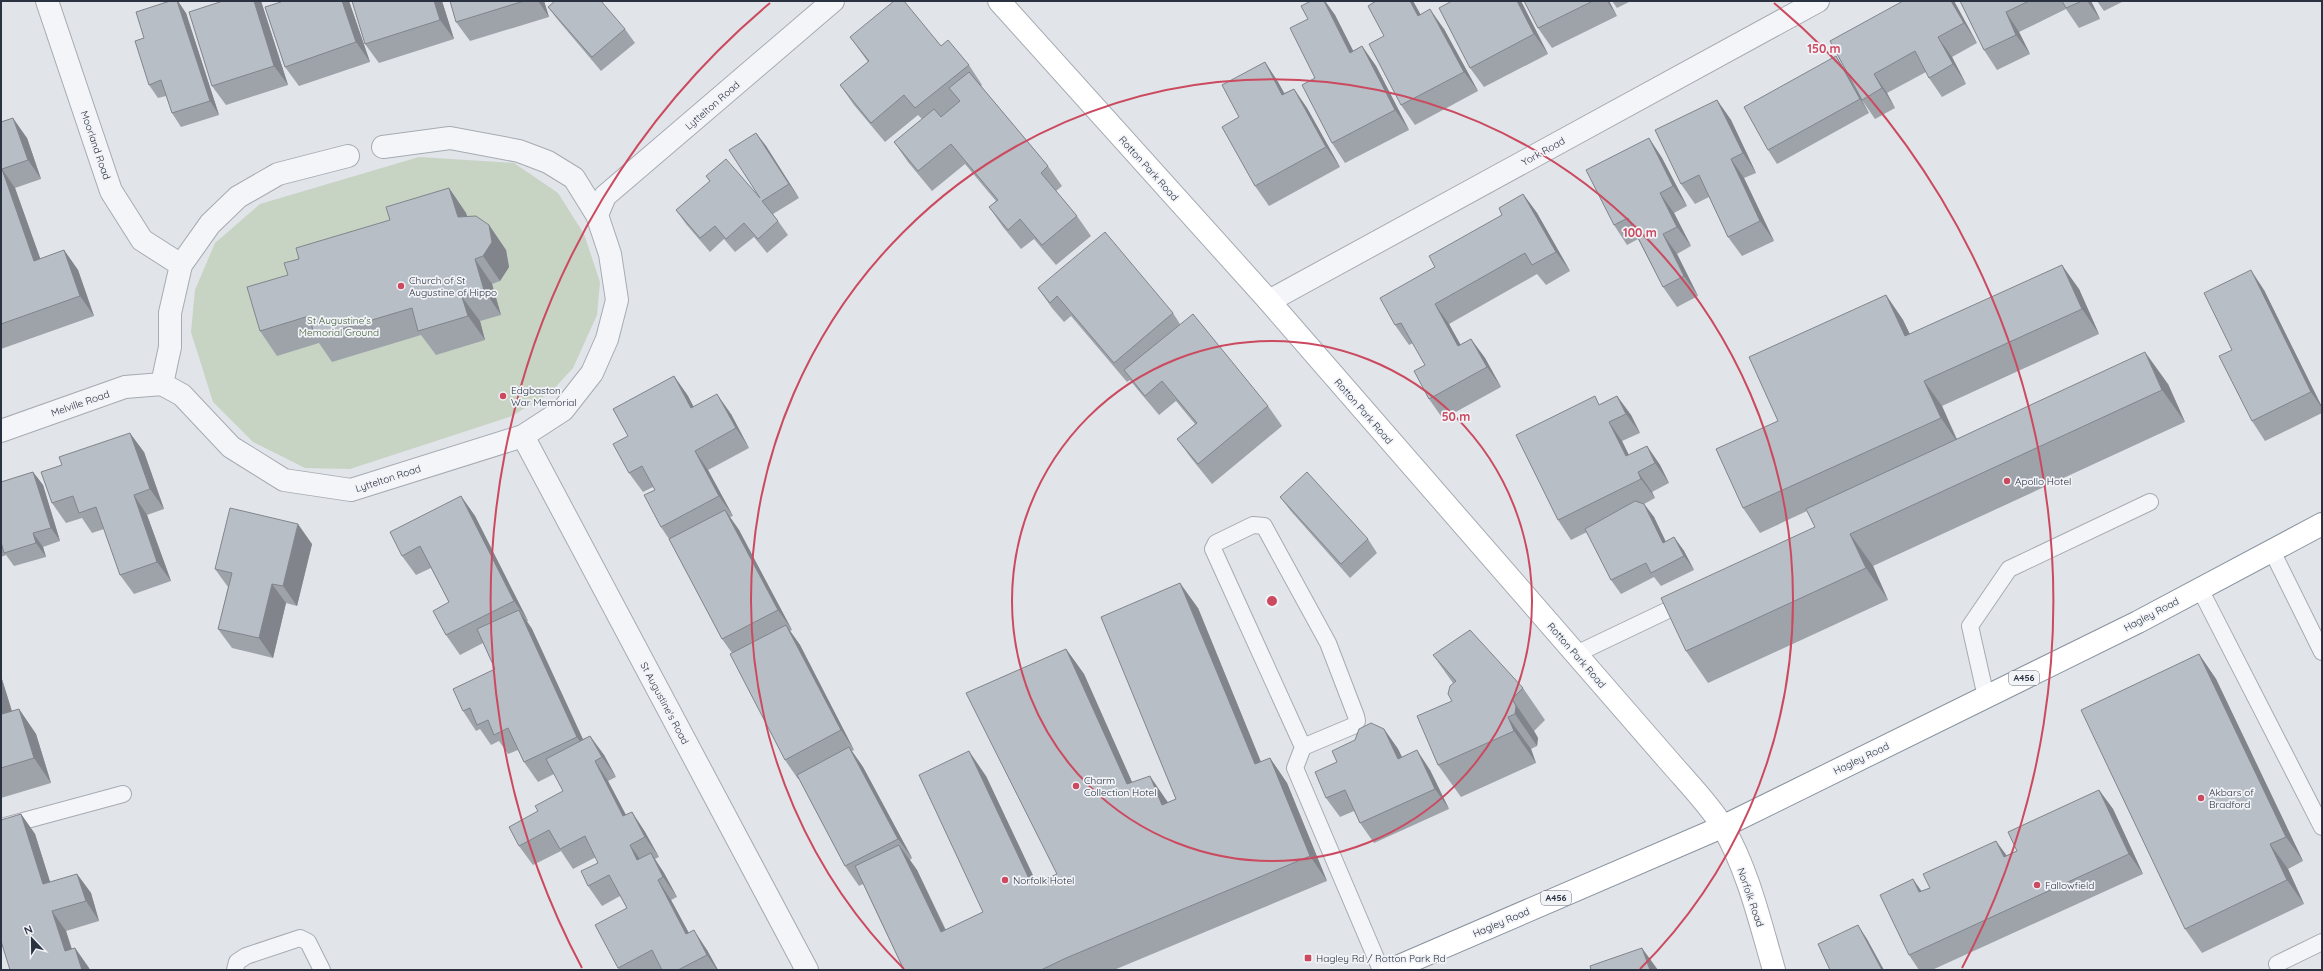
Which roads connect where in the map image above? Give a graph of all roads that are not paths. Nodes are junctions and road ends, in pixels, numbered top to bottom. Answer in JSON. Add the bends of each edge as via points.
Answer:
{"nodes":[{"id":1,"x":47,"y":1,"type":"edge"},
{"id":2,"x":833,"y":1,"type":"edge"},
{"id":3,"x":999,"y":1,"type":"edge"},
{"id":4,"x":1818,"y":1,"type":"edge"},
{"id":5,"x":383,"y":147,"type":"dead end"},
{"id":6,"x":348,"y":156,"type":"dead end"},
{"id":7,"x":597,"y":215,"type":"junction"},
{"id":8,"x":181,"y":265,"type":"junction"},
{"id":9,"x":1269,"y":301,"type":"junction"},
{"id":10,"x":162,"y":384,"type":"junction"},
{"id":11,"x":1,"y":431,"type":"edge"},
{"id":12,"x":522,"y":436,"type":"junction"},
{"id":13,"x":2150,"y":502,"type":"dead end"},
{"id":14,"x":2322,"y":524,"type":"edge"},
{"id":15,"x":2272,"y":551,"type":"junction"},
{"id":16,"x":2200,"y":589,"type":"junction"},
{"id":17,"x":1698,"y":596,"type":"edge"},
{"id":18,"x":2322,"y":652,"type":"edge"},
{"id":19,"x":1576,"y":654,"type":"junction"},
{"id":20,"x":1986,"y":697,"type":"junction"},
{"id":21,"x":1303,"y":747,"type":"junction"},
{"id":22,"x":123,"y":794,"type":"dead end"},
{"id":23,"x":1,"y":827,"type":"edge"},
{"id":24,"x":1722,"y":827,"type":"junction"},
{"id":25,"x":2322,"y":827,"type":"edge"},
{"id":26,"x":2322,"y":942,"type":"edge"},
{"id":27,"x":2277,"y":964,"type":"dead end"},
{"id":28,"x":235,"y":970,"type":"edge"},
{"id":29,"x":322,"y":970,"type":"edge"},
{"id":30,"x":807,"y":970,"type":"edge"},
{"id":31,"x":1381,"y":970,"type":"edge"},
{"id":32,"x":1390,"y":970,"type":"edge"},
{"id":33,"x":1774,"y":970,"type":"edge"}],
"edges":[{"from":1,"to":8,"type":"street","name":"Moorland Road","via":[[111,191],[142,240]]},
{"from":2,"to":7,"type":"street","name":"Lyttelton Road","via":[[605,196]]},
{"from":3,"to":9,"type":"main road","name":"Rotton Park Road"},
{"from":4,"to":9,"type":"street","name":"York Road"},
{"from":5,"to":7,"type":"street","name":"Lyttelton Road","via":[[450,138],[519,151],[548,162],[574,178]]},
{"from":6,"to":8,"type":"street","via":[[278,174],[238,197],[210,224]]},
{"from":7,"to":12,"type":"street","name":"Lyttelton Road","via":[[610,254],[617,300],[606,339],[592,373],[563,410]]},
{"from":8,"to":10,"type":"street","via":[[170,313],[170,347]]},
{"from":9,"to":19,"type":"main road","name":"Rotton Park Road"},
{"from":10,"to":11,"type":"street","name":"Melville Road","via":[[125,387]]},
{"from":10,"to":12,"type":"street","name":"Lyttelton Road","via":[[182,395],[230,447],[284,480],[351,490]]},
{"from":12,"to":30,"type":"street","name":"St Augustine's Road"},
{"from":13,"to":20,"type":"lane","via":[[2009,570],[1970,626]]},
{"from":14,"to":15,"type":"main road","name":"Hagley Road","number":"A456"},
{"from":15,"to":16,"type":"main road","name":"Hagley Road","number":"A456"},
{"from":15,"to":18,"type":"lane"},
{"from":16,"to":20,"type":"main road","name":"Hagley Road","number":"A456"},
{"from":16,"to":25,"type":"lane"},
{"from":17,"to":19,"type":"lane"},
{"from":19,"to":24,"type":"main road","name":"Rotton Park Road","via":[[1669,760]]},
{"from":20,"to":24,"type":"main road","name":"Hagley Road","number":"A456"},
{"from":21,"to":21,"type":"lane","via":[[1213,549],[1216,543],[1253,525],[1264,526],[1328,643],[1356,716],[1357,721],[1353,726]]},
{"from":21,"to":31,"type":"lane","via":[[1295,768]]},
{"from":22,"to":23,"type":"lane"},
{"from":24,"to":32,"type":"main road","name":"Hagley Road","number":"A456"},
{"from":24,"to":33,"type":"main road","name":"Norfolk Road","via":[[1741,866]]},
{"from":26,"to":27,"type":"lane"},
{"from":28,"to":29,"type":"lane","via":[[237,962],[246,956],[300,938],[311,946]]}]}
